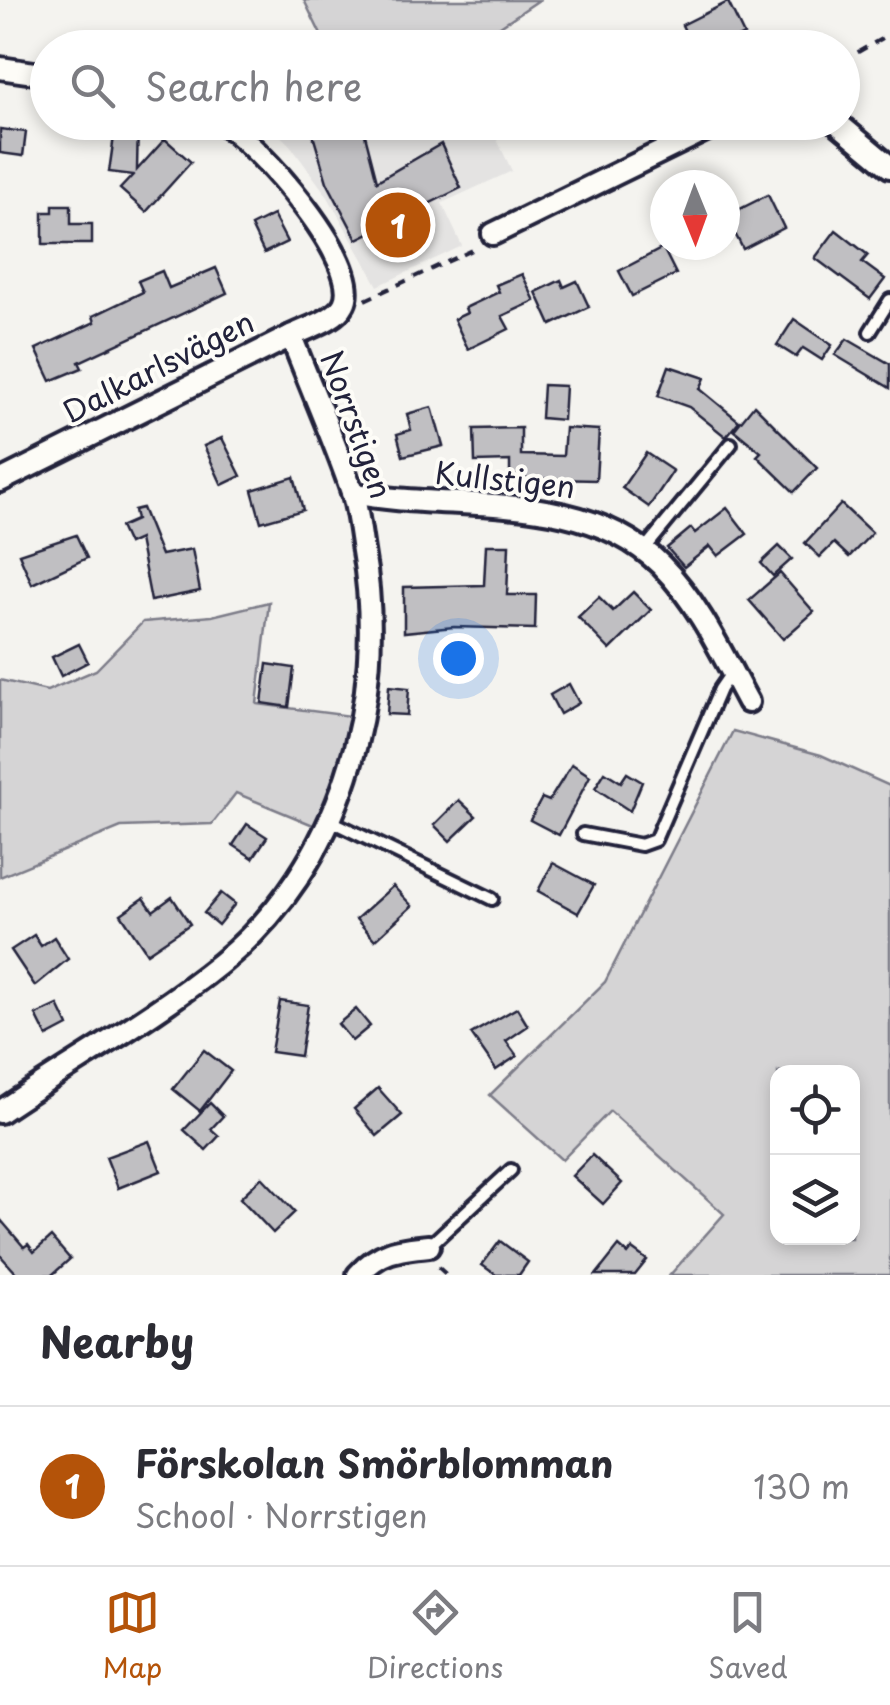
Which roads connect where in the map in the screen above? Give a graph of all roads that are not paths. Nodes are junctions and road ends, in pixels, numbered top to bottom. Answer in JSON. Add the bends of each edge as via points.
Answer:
{"nodes":[{"id":1,"x":0,"y":68,"type":"edge"},
{"id":2,"x":30,"y":72,"type":"edge"},
{"id":3,"x":242,"y":140,"type":"edge"},
{"id":4,"x":685,"y":140,"type":"edge"},
{"id":5,"x":858,"y":140,"type":"edge"},
{"id":6,"x":890,"y":167,"type":"edge"},
{"id":7,"x":493,"y":234,"type":"road end"},
{"id":8,"x":890,"y":300,"type":"edge"},
{"id":9,"x":870,"y":332,"type":"dead end"},
{"id":10,"x":291,"y":336,"type":"junction"},
{"id":11,"x":730,"y":444,"type":"dead end"},
{"id":12,"x":0,"y":481,"type":"edge"},
{"id":13,"x":352,"y":493,"type":"junction"},
{"id":14,"x":644,"y":551,"type":"junction"},
{"id":15,"x":732,"y":672,"type":"junction"},
{"id":16,"x":748,"y":702,"type":"dead end"},
{"id":17,"x":330,"y":820,"type":"junction"},
{"id":18,"x":584,"y":834,"type":"dead end"},
{"id":19,"x":492,"y":899,"type":"dead end"},
{"id":20,"x":0,"y":1112,"type":"edge"},
{"id":21,"x":511,"y":1170,"type":"dead end"},
{"id":22,"x":429,"y":1246,"type":"joint"},
{"id":23,"x":358,"y":1275,"type":"edge"}],
"edges":[{"from":1,"to":2,"type":"street"},
{"from":3,"to":10,"type":"street","name":"Norrstigen","via":[[279,171],[346,281],[340,311]]},
{"from":4,"to":7,"type":"street"},
{"from":5,"to":6,"type":"street"},
{"from":8,"to":9,"type":"lane"},
{"from":10,"to":12,"type":"street","name":"Dalkarlsvägen"},
{"from":10,"to":13,"type":"street","name":"Norrstigen"},
{"from":11,"to":14,"type":"lane"},
{"from":13,"to":14,"type":"street","name":"Kullstigen","via":[[568,515],[603,525]]},
{"from":13,"to":17,"type":"street","name":"Norrstigen","via":[[372,652],[356,747]]},
{"from":14,"to":15,"type":"street","name":"Kullstigen","via":[[682,590]]},
{"from":15,"to":16,"type":"street","name":"Kullstigen"},
{"from":15,"to":18,"type":"lane","via":[[655,840],[641,845]]},
{"from":17,"to":19,"type":"lane"},
{"from":17,"to":20,"type":"street","name":"Norrstigen","via":[[284,896],[223,961]]},
{"from":21,"to":22,"type":"lane"},
{"from":22,"to":23,"type":"street","via":[[393,1249],[372,1258]]}]}
